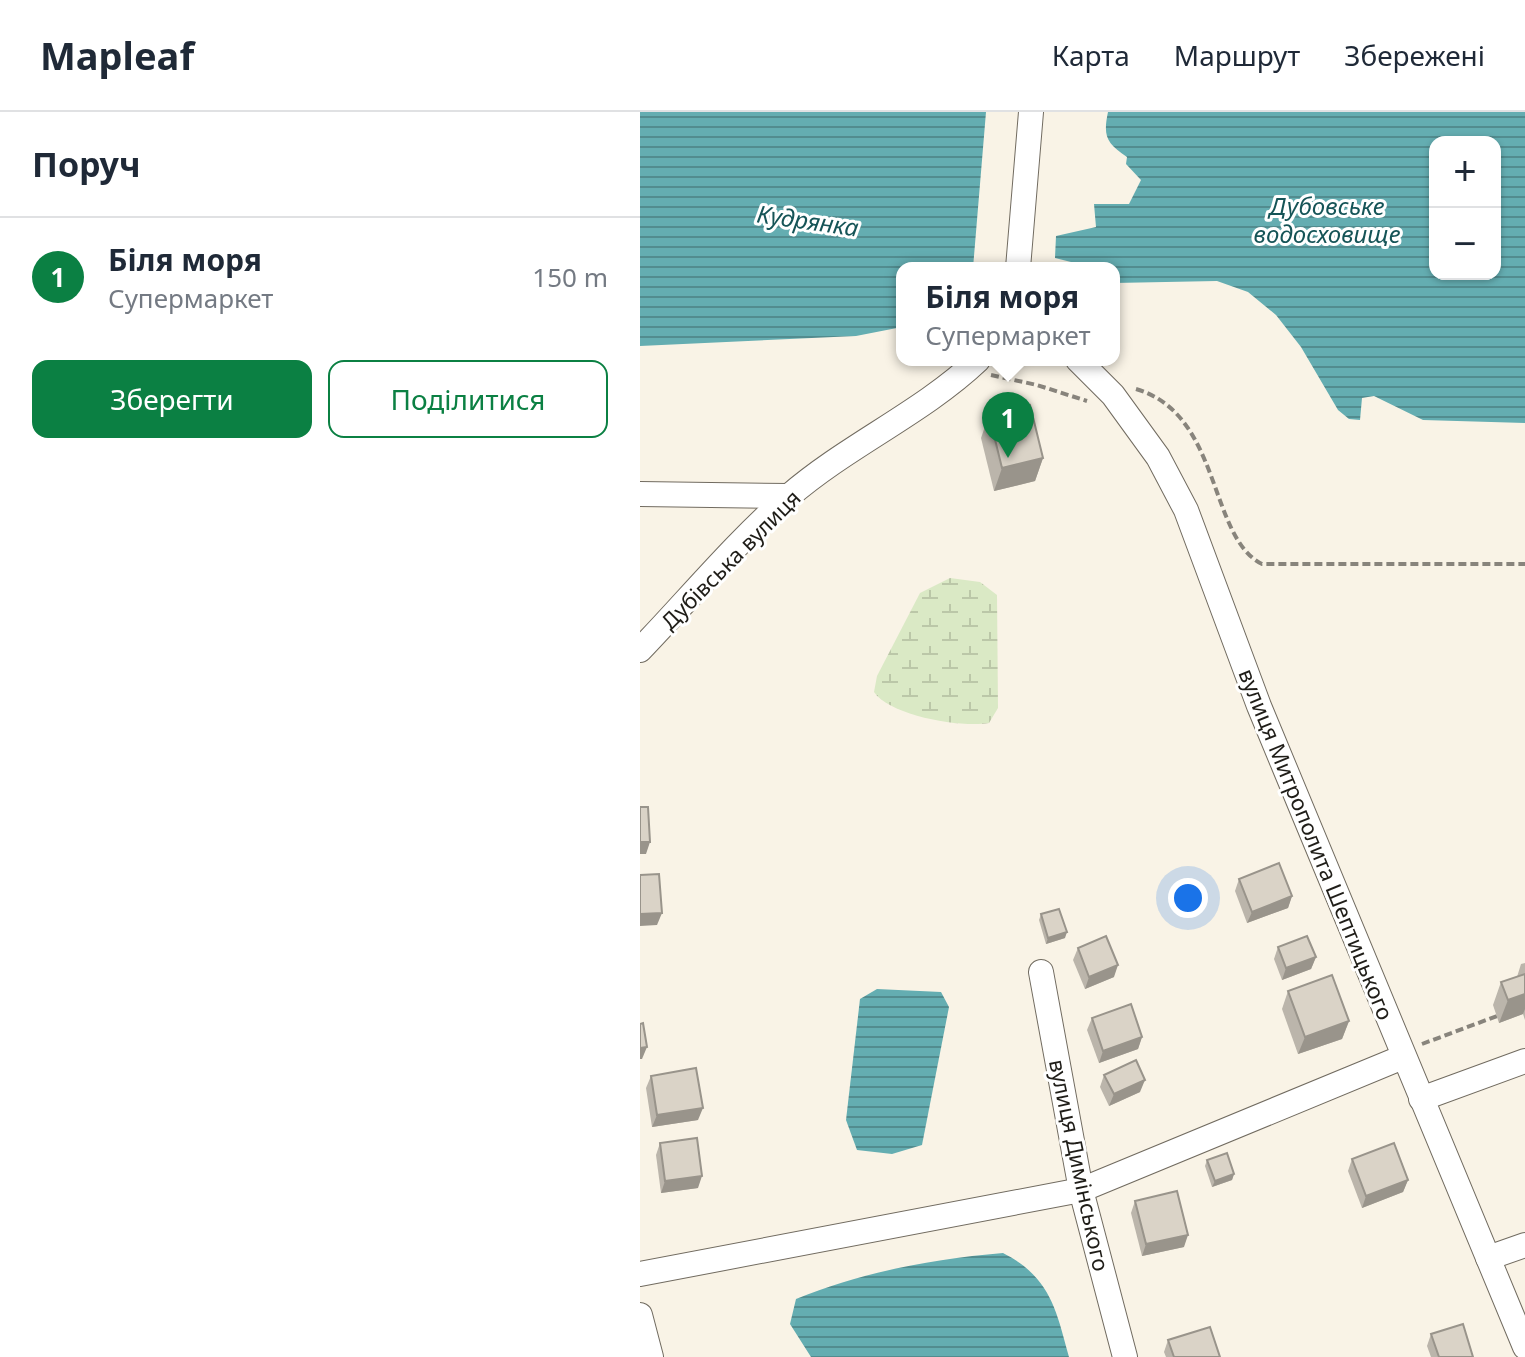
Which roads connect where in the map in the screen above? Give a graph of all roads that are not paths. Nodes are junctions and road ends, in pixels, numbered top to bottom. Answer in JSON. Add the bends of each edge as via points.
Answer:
{"nodes":[{"id":1,"x":1031,"y":112,"type":"edge"},
{"id":2,"x":1018,"y":262,"type":"edge"},
{"id":3,"x":972,"y":366,"type":"edge"},
{"id":4,"x":1085,"y":366,"type":"edge"},
{"id":5,"x":640,"y":494,"type":"edge"},
{"id":6,"x":789,"y":496,"type":"junction"},
{"id":7,"x":640,"y":650,"type":"edge"},
{"id":8,"x":1041,"y":972,"type":"dead end"},
{"id":9,"x":1402,"y":1054,"type":"junction"},
{"id":10,"x":1525,"y":1061,"type":"edge"},
{"id":11,"x":1421,"y":1099,"type":"junction"},
{"id":12,"x":1081,"y":1190,"type":"junction"},
{"id":13,"x":1525,"y":1245,"type":"edge"},
{"id":14,"x":1488,"y":1258,"type":"junction"},
{"id":15,"x":640,"y":1274,"type":"edge"},
{"id":16,"x":640,"y":1315,"type":"edge"},
{"id":17,"x":1525,"y":1347,"type":"edge"},
{"id":18,"x":651,"y":1357,"type":"edge"},
{"id":19,"x":1125,"y":1357,"type":"edge"}],
"edges":[{"from":1,"to":2,"type":"street"},
{"from":3,"to":6,"type":"street","name":"Дубівська вулиця"},
{"from":4,"to":9,"type":"street","name":"вулиця Митрополита Шептицького","via":[[1158,457],[1186,510],[1259,706]]},
{"from":5,"to":6,"type":"street"},
{"from":6,"to":7,"type":"street","name":"Дубівська вулиця"},
{"from":8,"to":12,"type":"street","name":"вулиця Димінського"},
{"from":9,"to":11,"type":"street","name":"вулиця Митрополита Шептицького"},
{"from":9,"to":12,"type":"street"},
{"from":10,"to":11,"type":"street"},
{"from":11,"to":14,"type":"street","name":"вулиця Митрополита Шептицького"},
{"from":12,"to":15,"type":"street"},
{"from":12,"to":19,"type":"street","name":"вулиця Димінського"},
{"from":13,"to":14,"type":"street"},
{"from":14,"to":17,"type":"street","name":"вулиця Митрополита Шептицького"},
{"from":16,"to":18,"type":"street"}]}
